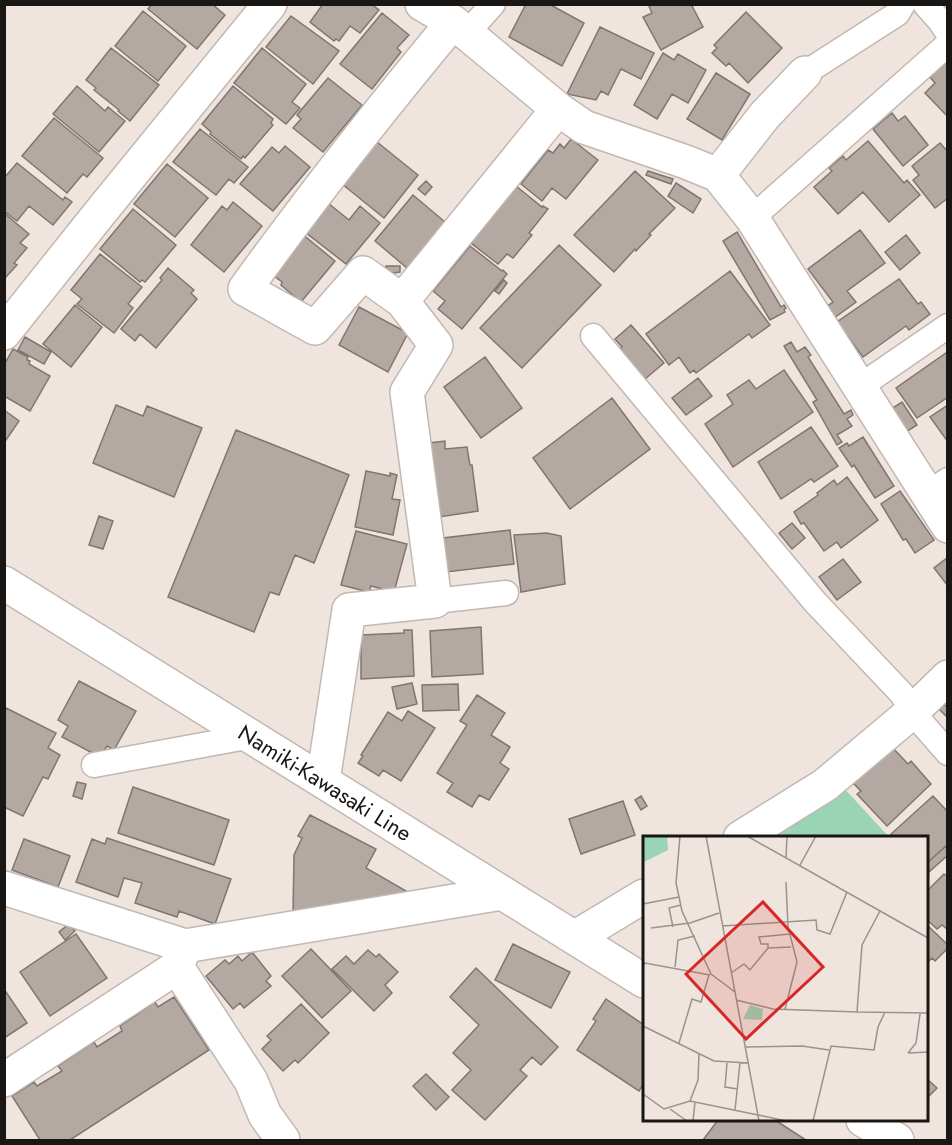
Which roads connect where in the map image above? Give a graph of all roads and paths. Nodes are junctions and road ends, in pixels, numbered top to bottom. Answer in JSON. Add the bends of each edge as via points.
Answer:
{"nodes":[{"id":1,"x":270,"y":4,"type":"edge"},
{"id":2,"x":422,"y":4,"type":"edge"},
{"id":3,"x":493,"y":4,"type":"edge"},
{"id":4,"x":903,"y":4,"type":"edge"},
{"id":5,"x":925,"y":4,"type":"edge"},
{"id":6,"x":460,"y":27,"type":"junction"},
{"id":7,"x":948,"y":33,"type":"edge"},
{"id":8,"x":948,"y":44,"type":"edge"},
{"id":9,"x":806,"y":73,"type":"joint"},
{"id":10,"x":558,"y":110,"type":"junction"},
{"id":11,"x":718,"y":175,"type":"junction"},
{"id":12,"x":752,"y":218,"type":"junction"},
{"id":13,"x":402,"y":301,"type":"junction"},
{"id":14,"x":948,"y":326,"type":"edge"},
{"id":15,"x":4,"y":333,"type":"edge"},
{"id":16,"x":593,"y":336,"type":"dead end"},
{"id":17,"x":859,"y":387,"type":"junction"},
{"id":18,"x":937,"y":487,"type":"edge"},
{"id":19,"x":948,"y":526,"type":"edge"},
{"id":20,"x":4,"y":584,"type":"edge"},
{"id":21,"x":506,"y":593,"type":"dead end"},
{"id":22,"x":435,"y":601,"type":"junction"},
{"id":23,"x":948,"y":676,"type":"edge"},
{"id":24,"x":912,"y":712,"type":"junction"},
{"id":25,"x":252,"y":736,"type":"junction"},
{"id":26,"x":948,"y":753,"type":"edge"},
{"id":27,"x":94,"y":765,"type":"dead end"},
{"id":28,"x":323,"y":780,"type":"junction"},
{"id":29,"x":742,"y":836,"type":"edge"},
{"id":30,"x":4,"y":888,"type":"edge"},
{"id":31,"x":502,"y":893,"type":"junction"},
{"id":32,"x":643,"y":897,"type":"edge"},
{"id":33,"x":576,"y":937,"type":"junction"},
{"id":34,"x":181,"y":957,"type":"junction"},
{"id":35,"x":643,"y":980,"type":"edge"},
{"id":36,"x":4,"y":1080,"type":"edge"},
{"id":37,"x":866,"y":1121,"type":"edge"},
{"id":38,"x":284,"y":1140,"type":"edge"},
{"id":39,"x":897,"y":1140,"type":"edge"}],
"edges":[{"from":1,"to":15,"type":"street"},
{"from":2,"to":6,"type":"street"},
{"from":3,"to":6,"type":"lane"},
{"from":4,"to":9,"type":"lane","via":[[897,14]]},
{"from":5,"to":7,"type":"lane"},
{"from":6,"to":10,"type":"street"},
{"from":6,"to":13,"type":"street","via":[[362,131],[245,289],[315,328],[363,273]]},
{"from":8,"to":12,"type":"lane"},
{"from":9,"to":11,"type":"street","via":[[765,115]]},
{"from":10,"to":11,"type":"street","via":[[584,127]]},
{"from":10,"to":13,"type":"street"},
{"from":11,"to":12,"type":"street"},
{"from":12,"to":17,"type":"street"},
{"from":13,"to":22,"type":"street","via":[[436,345],[407,392]]},
{"from":14,"to":17,"type":"lane"},
{"from":16,"to":24,"type":"lane","via":[[815,602],[902,694]]},
{"from":17,"to":18,"type":"street"},
{"from":18,"to":19,"type":"street"},
{"from":20,"to":25,"type":"street","name":"Namiki-Kawasaki Line"},
{"from":21,"to":22,"type":"lane"},
{"from":22,"to":28,"type":"street","via":[[349,610]]},
{"from":23,"to":24,"type":"street"},
{"from":24,"to":26,"type":"lane"},
{"from":24,"to":29,"type":"street","via":[[825,785]]},
{"from":25,"to":27,"type":"lane"},
{"from":25,"to":28,"type":"street","name":"Namiki-Kawasaki Line"},
{"from":28,"to":31,"type":"street","name":"Namiki-Kawasaki Line"},
{"from":30,"to":34,"type":"street"},
{"from":31,"to":33,"type":"street","name":"Namiki-Kawasaki Line"},
{"from":31,"to":34,"type":"street"},
{"from":32,"to":33,"type":"street"},
{"from":33,"to":35,"type":"street","name":"Namiki-Kawasaki Line"},
{"from":34,"to":36,"type":"street"},
{"from":34,"to":38,"type":"street","via":[[251,1081],[265,1116]]},
{"from":37,"to":39,"type":"street"}]}
